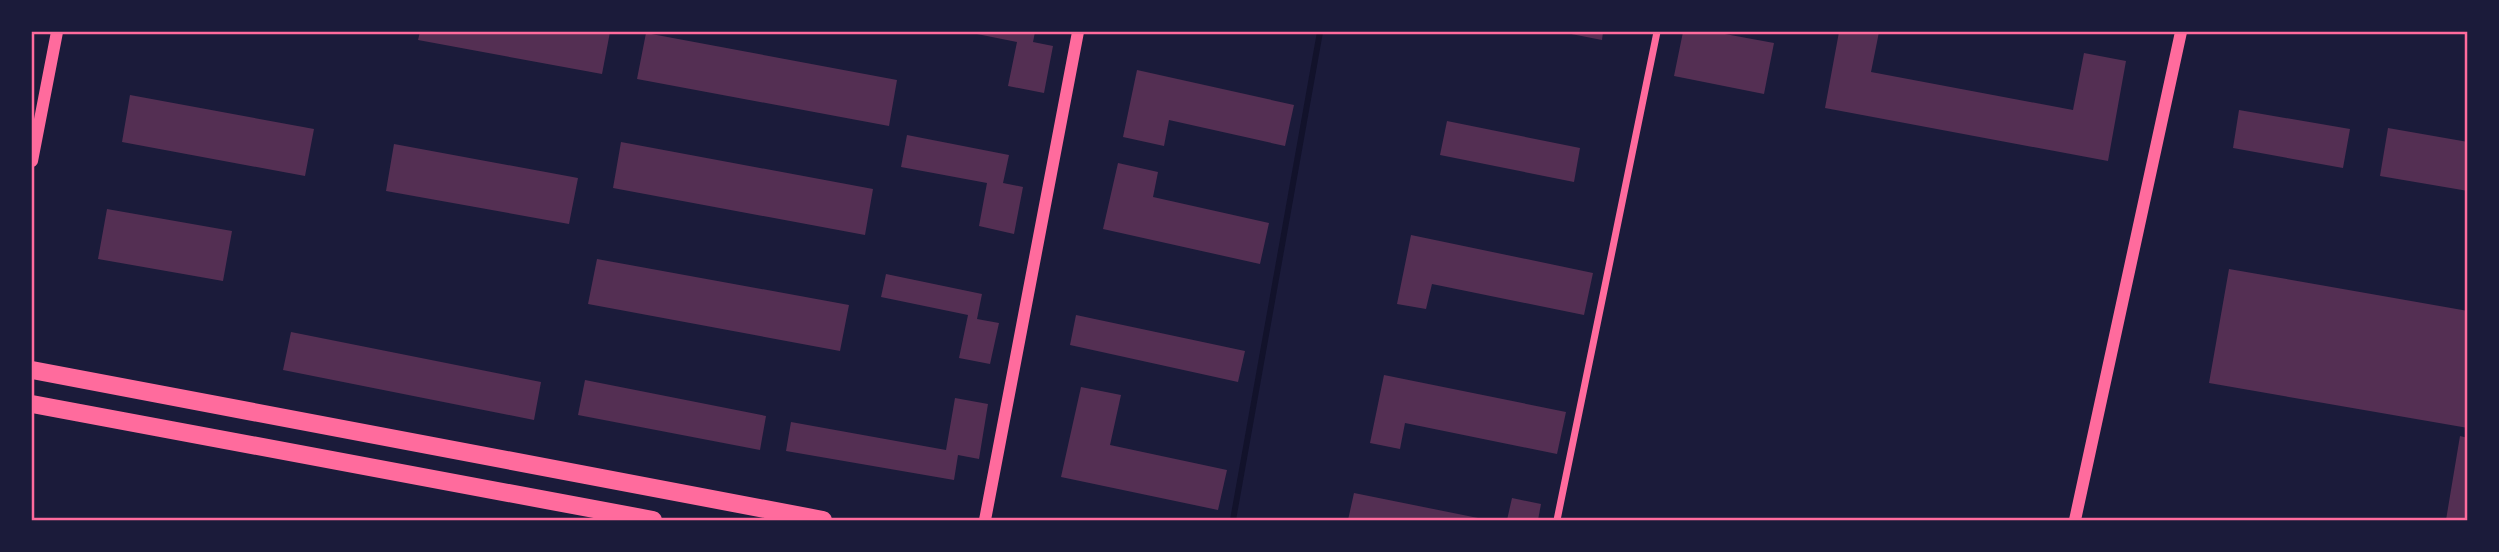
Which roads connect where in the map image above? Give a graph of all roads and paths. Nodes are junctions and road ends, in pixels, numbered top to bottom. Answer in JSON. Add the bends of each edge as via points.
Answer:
{"nodes":[{"id":1,"x":57,"y":32,"type":"edge"},
{"id":2,"x":1078,"y":32,"type":"edge"},
{"id":3,"x":1657,"y":32,"type":"edge"},
{"id":4,"x":2181,"y":32,"type":"edge"},
{"id":5,"x":32,"y":161,"type":"edge"},
{"id":6,"x":32,"y":370,"type":"edge"},
{"id":7,"x":32,"y":404,"type":"edge"},
{"id":8,"x":653,"y":520,"type":"edge"},
{"id":9,"x":822,"y":520,"type":"edge"},
{"id":10,"x":985,"y":520,"type":"edge"},
{"id":11,"x":1557,"y":520,"type":"edge"},
{"id":12,"x":2075,"y":520,"type":"edge"}],
"edges":[{"from":1,"to":5,"type":"street"},
{"from":2,"to":10,"type":"street"},
{"from":3,"to":11,"type":"street"},
{"from":4,"to":12,"type":"street"},
{"from":6,"to":9,"type":"main road"},
{"from":7,"to":8,"type":"main road"}]}
